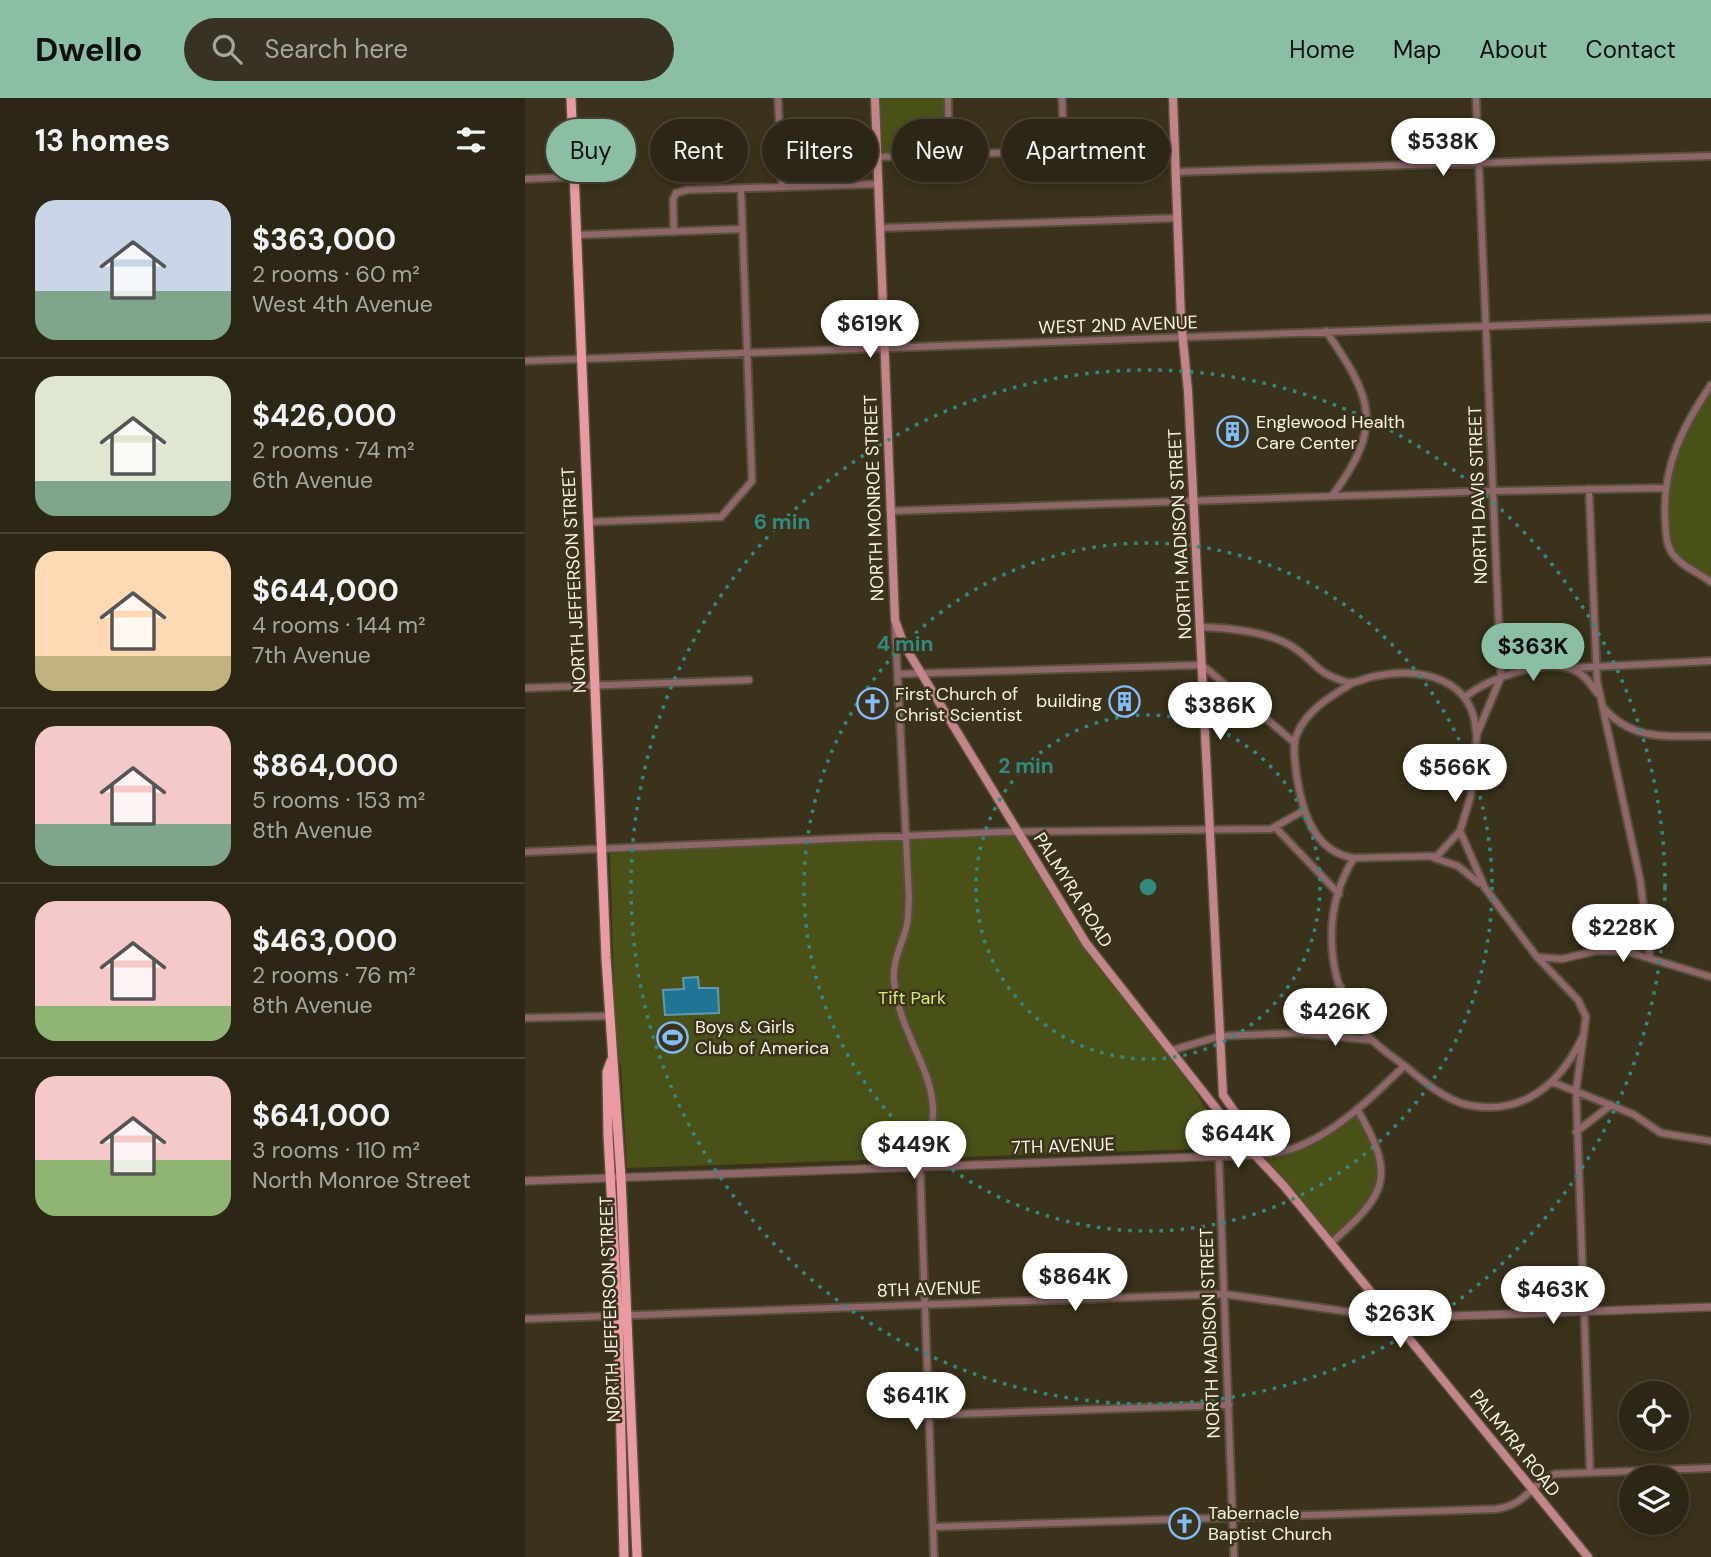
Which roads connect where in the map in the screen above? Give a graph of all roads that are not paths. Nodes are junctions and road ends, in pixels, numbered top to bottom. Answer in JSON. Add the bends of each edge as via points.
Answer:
{"nodes":[{"id":1,"x":571,"y":98,"type":"edge"},
{"id":2,"x":778,"y":98,"type":"edge"},
{"id":3,"x":875,"y":98,"type":"edge"},
{"id":4,"x":948,"y":98,"type":"edge"},
{"id":5,"x":1062,"y":98,"type":"edge"},
{"id":6,"x":1173,"y":98,"type":"edge"},
{"id":7,"x":1476,"y":98,"type":"edge"},
{"id":8,"x":572,"y":119,"type":"edge"},
{"id":9,"x":876,"y":119,"type":"edge"},
{"id":10,"x":948,"y":119,"type":"edge"},
{"id":11,"x":1063,"y":119,"type":"edge"},
{"id":12,"x":1170,"y":147,"type":"edge"},
{"id":13,"x":1174,"y":147,"type":"junction"},
{"id":14,"x":1711,"y":156,"type":"edge"},
{"id":15,"x":1478,"y":163,"type":"junction"},
{"id":16,"x":1175,"y":172,"type":"junction"},
{"id":17,"x":546,"y":178,"type":"edge"},
{"id":18,"x":525,"y":179,"type":"edge"},
{"id":19,"x":574,"y":182,"type":"edge"},
{"id":20,"x":878,"y":184,"type":"joint"},
{"id":21,"x":782,"y":187,"type":"junction"},
{"id":22,"x":741,"y":189,"type":"junction"},
{"id":23,"x":1177,"y":218,"type":"junction"},
{"id":24,"x":880,"y":228,"type":"junction"},
{"id":25,"x":742,"y":229,"type":"junction"},
{"id":26,"x":674,"y":232,"type":"junction"},
{"id":27,"x":576,"y":235,"type":"junction"},
{"id":28,"x":1711,"y":318,"type":"edge"},
{"id":29,"x":1485,"y":325,"type":"junction"},
{"id":30,"x":1325,"y":331,"type":"junction"},
{"id":31,"x":1184,"y":337,"type":"junction"},
{"id":32,"x":884,"y":348,"type":"junction"},
{"id":33,"x":747,"y":352,"type":"junction"},
{"id":34,"x":581,"y":358,"type":"junction"},
{"id":35,"x":525,"y":361,"type":"edge"},
{"id":36,"x":1711,"y":385,"type":"edge"},
{"id":37,"x":1664,"y":488,"type":"junction"},
{"id":38,"x":1589,"y":489,"type":"junction"},
{"id":39,"x":1491,"y":491,"type":"junction"},
{"id":40,"x":1332,"y":496,"type":"junction"},
{"id":41,"x":1194,"y":501,"type":"junction"},
{"id":42,"x":891,"y":511,"type":"junction"},
{"id":43,"x":588,"y":522,"type":"junction"},
{"id":44,"x":1711,"y":582,"type":"edge"},
{"id":45,"x":895,"y":620,"type":"junction"},
{"id":46,"x":1200,"y":627,"type":"junction"},
{"id":47,"x":1711,"y":661,"type":"edge"},
{"id":48,"x":1202,"y":665,"type":"junction"},
{"id":49,"x":1596,"y":666,"type":"junction"},
{"id":50,"x":1567,"y":668,"type":"junction"},
{"id":51,"x":898,"y":674,"type":"junction"},
{"id":52,"x":923,"y":674,"type":"junction"},
{"id":53,"x":1501,"y":677,"type":"junction"},
{"id":54,"x":749,"y":680,"type":"dead end"},
{"id":55,"x":595,"y":684,"type":"junction"},
{"id":56,"x":1351,"y":684,"type":"junction"},
{"id":57,"x":525,"y":688,"type":"edge"},
{"id":58,"x":1599,"y":695,"type":"junction"},
{"id":59,"x":1465,"y":697,"type":"junction"},
{"id":60,"x":1602,"y":706,"type":"junction"},
{"id":61,"x":1477,"y":734,"type":"junction"},
{"id":62,"x":1711,"y":736,"type":"edge"},
{"id":63,"x":1295,"y":743,"type":"junction"},
{"id":64,"x":1303,"y":811,"type":"junction"},
{"id":65,"x":1210,"y":827,"type":"junction"},
{"id":66,"x":1275,"y":827,"type":"junction"},
{"id":67,"x":1460,"y":831,"type":"junction"},
{"id":68,"x":1018,"y":833,"type":"junction"},
{"id":69,"x":905,"y":838,"type":"junction"},
{"id":70,"x":603,"y":849,"type":"junction"},
{"id":71,"x":525,"y":852,"type":"edge"},
{"id":72,"x":1432,"y":857,"type":"junction"},
{"id":73,"x":1354,"y":858,"type":"junction"},
{"id":74,"x":1485,"y":888,"type":"junction"},
{"id":75,"x":1339,"y":894,"type":"junction"},
{"id":76,"x":1537,"y":957,"type":"junction"},
{"id":77,"x":1650,"y":957,"type":"junction"},
{"id":78,"x":1711,"y":977,"type":"edge"},
{"id":79,"x":1341,"y":987,"type":"junction"},
{"id":80,"x":608,"y":1016,"type":"junction"},
{"id":81,"x":525,"y":1018,"type":"edge"},
{"id":82,"x":1585,"y":1031,"type":"junction"},
{"id":83,"x":1300,"y":1033,"type":"junction"},
{"id":84,"x":1220,"y":1035,"type":"junction"},
{"id":85,"x":1373,"y":1040,"type":"junction"},
{"id":86,"x":1173,"y":1050,"type":"junction"},
{"id":87,"x":611,"y":1061,"type":"junction"},
{"id":88,"x":1404,"y":1066,"type":"junction"},
{"id":89,"x":1552,"y":1082,"type":"junction"},
{"id":90,"x":1576,"y":1091,"type":"junction"},
{"id":91,"x":1223,"y":1095,"type":"joint"},
{"id":92,"x":1611,"y":1105,"type":"junction"},
{"id":93,"x":1217,"y":1109,"type":"junction"},
{"id":94,"x":1357,"y":1109,"type":"junction"},
{"id":95,"x":1576,"y":1132,"type":"junction"},
{"id":96,"x":1711,"y":1141,"type":"edge"},
{"id":97,"x":1257,"y":1155,"type":"junction"},
{"id":98,"x":1218,"y":1156,"type":"junction"},
{"id":99,"x":920,"y":1167,"type":"junction"},
{"id":100,"x":610,"y":1178,"type":"junction"},
{"id":101,"x":621,"y":1178,"type":"junction"},
{"id":102,"x":525,"y":1181,"type":"edge"},
{"id":103,"x":1330,"y":1244,"type":"junction"},
{"id":104,"x":1224,"y":1294,"type":"junction"},
{"id":105,"x":924,"y":1305,"type":"junction"},
{"id":106,"x":1711,"y":1307,"type":"edge"},
{"id":107,"x":1582,"y":1311,"type":"junction"},
{"id":108,"x":622,"y":1318,"type":"junction"},
{"id":109,"x":1393,"y":1318,"type":"junction"},
{"id":110,"x":525,"y":1319,"type":"edge"},
{"id":111,"x":1229,"y":1405,"type":"junction"},
{"id":112,"x":929,"y":1415,"type":"junction"},
{"id":113,"x":1711,"y":1468,"type":"edge"},
{"id":114,"x":1590,"y":1472,"type":"junction"},
{"id":115,"x":1532,"y":1489,"type":"junction"},
{"id":116,"x":1233,"y":1517,"type":"junction"},
{"id":117,"x":933,"y":1527,"type":"junction"},
{"id":118,"x":624,"y":1557,"type":"edge"},
{"id":119,"x":637,"y":1557,"type":"edge"},
{"id":120,"x":935,"y":1557,"type":"edge"},
{"id":121,"x":1234,"y":1557,"type":"edge"},
{"id":122,"x":1588,"y":1557,"type":"edge"}],
"edges":[{"from":1,"to":8,"type":"main road","name":"NORTH JEFFERSON STREET"},
{"from":2,"to":21,"type":"street"},
{"from":3,"to":9,"type":"main road","name":"NORTH MONROE STREET"},
{"from":4,"to":10,"type":"street"},
{"from":5,"to":11,"type":"street"},
{"from":6,"to":13,"type":"main road","name":"NORTH MADISON STREET"},
{"from":7,"to":15,"type":"street","name":"NORTH DAVIS STREET"},
{"from":12,"to":13,"type":"street"},
{"from":13,"to":16,"type":"main road","name":"NORTH MADISON STREET"},
{"from":14,"to":15,"type":"street"},
{"from":15,"to":16,"type":"street"},
{"from":15,"to":29,"type":"street","name":"NORTH DAVIS STREET"},
{"from":16,"to":23,"type":"main road","name":"NORTH MADISON STREET"},
{"from":17,"to":18,"type":"street"},
{"from":19,"to":27,"type":"main road","name":"NORTH JEFFERSON STREET"},
{"from":20,"to":21,"type":"street"},
{"from":20,"to":24,"type":"main road","name":"NORTH MONROE STREET"},
{"from":21,"to":22,"type":"street"},
{"from":22,"to":25,"type":"street"},
{"from":22,"to":26,"type":"street","via":[[676,193]]},
{"from":23,"to":24,"type":"street"},
{"from":23,"to":31,"type":"main road","name":"NORTH MADISON STREET"},
{"from":24,"to":32,"type":"main road","name":"NORTH MONROE STREET"},
{"from":25,"to":26,"type":"street"},
{"from":25,"to":33,"type":"street"},
{"from":26,"to":27,"type":"street"},
{"from":27,"to":34,"type":"main road","name":"NORTH JEFFERSON STREET"},
{"from":28,"to":29,"type":"street","name":"WEST 2ND AVENUE"},
{"from":29,"to":30,"type":"street","name":"WEST 2ND AVENUE"},
{"from":29,"to":39,"type":"street","name":"NORTH DAVIS STREET"},
{"from":30,"to":31,"type":"street","name":"WEST 2ND AVENUE"},
{"from":30,"to":40,"type":"street","via":[[1353,370],[1367,412],[1361,448]]},
{"from":31,"to":32,"type":"street","name":"WEST 2ND AVENUE"},
{"from":31,"to":41,"type":"main road","name":"NORTH MADISON STREET"},
{"from":32,"to":33,"type":"street","name":"WEST 2ND AVENUE"},
{"from":32,"to":42,"type":"main road","name":"NORTH MONROE STREET"},
{"from":33,"to":34,"type":"street","name":"WEST 2ND AVENUE"},
{"from":33,"to":43,"type":"street","via":[[752,481],[735,503],[721,517]]},
{"from":34,"to":35,"type":"street","name":"WEST 2ND AVENUE"},
{"from":34,"to":43,"type":"main road","name":"NORTH JEFFERSON STREET"},
{"from":36,"to":37,"type":"street","via":[[1673,451]]},
{"from":37,"to":38,"type":"street"},
{"from":37,"to":44,"type":"street","via":[[1670,549]]},
{"from":38,"to":39,"type":"street"},
{"from":38,"to":49,"type":"street"},
{"from":39,"to":40,"type":"street"},
{"from":39,"to":53,"type":"street","name":"NORTH DAVIS STREET"},
{"from":40,"to":41,"type":"street"},
{"from":41,"to":42,"type":"street"},
{"from":41,"to":46,"type":"main road","name":"NORTH MADISON STREET"},
{"from":42,"to":45,"type":"main road","name":"NORTH MONROE STREET"},
{"from":43,"to":55,"type":"main road","name":"NORTH JEFFERSON STREET"},
{"from":45,"to":51,"type":"street","name":"NORTH MONROE STREET"},
{"from":45,"to":52,"type":"main road","name":"PALMYRA ROAD","via":[[904,645]]},
{"from":46,"to":48,"type":"main road","name":"NORTH MADISON STREET"},
{"from":46,"to":56,"type":"street","via":[[1272,638],[1293,647],[1319,673]]},
{"from":47,"to":49,"type":"street"},
{"from":48,"to":52,"type":"street"},
{"from":48,"to":63,"type":"street"},
{"from":48,"to":65,"type":"main road","name":"NORTH MADISON STREET"},
{"from":49,"to":50,"type":"street"},
{"from":49,"to":58,"type":"street"},
{"from":50,"to":53,"type":"street","via":[[1528,669]]},
{"from":50,"to":58,"type":"street","via":[[1581,674]]},
{"from":51,"to":52,"type":"street"},
{"from":51,"to":69,"type":"street","name":"NORTH MONROE STREET"},
{"from":52,"to":68,"type":"main road","name":"PALMYRA ROAD"},
{"from":53,"to":59,"type":"street"},
{"from":53,"to":61,"type":"street","name":"NORTH DAVIS STREET"},
{"from":54,"to":55,"type":"street"},
{"from":55,"to":57,"type":"street"},
{"from":55,"to":70,"type":"main road","name":"NORTH JEFFERSON STREET"},
{"from":56,"to":59,"type":"street","via":[[1389,674],[1422,673],[1444,680]]},
{"from":56,"to":63,"type":"street","via":[[1311,714],[1300,726]]},
{"from":58,"to":60,"type":"street"},
{"from":59,"to":61,"type":"street"},
{"from":60,"to":62,"type":"street","via":[[1621,726],[1641,734]]},
{"from":60,"to":77,"type":"street","via":[[1638,872]]},
{"from":61,"to":67,"type":"street","name":"NORTH DAVIS STREET","via":[[1471,795]]},
{"from":63,"to":64,"type":"street"},
{"from":64,"to":66,"type":"street"},
{"from":64,"to":73,"type":"street","via":[[1312,829],[1333,851]]},
{"from":65,"to":66,"type":"street"},
{"from":65,"to":68,"type":"street"},
{"from":65,"to":84,"type":"main road","name":"NORTH MADISON STREET"},
{"from":66,"to":75,"type":"street"},
{"from":67,"to":72,"type":"street"},
{"from":67,"to":74,"type":"street"},
{"from":68,"to":69,"type":"street"},
{"from":68,"to":86,"type":"main road","name":"PALMYRA ROAD","via":[[1086,943]]},
{"from":69,"to":70,"type":"street"},
{"from":69,"to":99,"type":"street","name":"NORTH MONROE STREET","via":[[908,914],[894,979],[934,1106],[932,1133]]},
{"from":70,"to":71,"type":"street"},
{"from":70,"to":80,"type":"main road","name":"NORTH JEFFERSON STREET"},
{"from":72,"to":73,"type":"street"},
{"from":72,"to":74,"type":"street","via":[[1458,866]]},
{"from":73,"to":75,"type":"street"},
{"from":74,"to":76,"type":"street"},
{"from":75,"to":79,"type":"street","via":[[1330,945]]},
{"from":76,"to":77,"type":"street","via":[[1562,959],[1609,950]]},
{"from":76,"to":82,"type":"street","via":[[1578,1000],[1586,1017]]},
{"from":77,"to":78,"type":"street"},
{"from":79,"to":83,"type":"street"},
{"from":79,"to":85,"type":"street"},
{"from":80,"to":81,"type":"street"},
{"from":80,"to":87,"type":"main road","name":"NORTH JEFFERSON STREET"},
{"from":82,"to":89,"type":"street","via":[[1572,1059]]},
{"from":82,"to":90,"type":"street"},
{"from":83,"to":84,"type":"street"},
{"from":83,"to":85,"type":"street"},
{"from":84,"to":86,"type":"street"},
{"from":84,"to":91,"type":"main road","name":"NORTH MADISON STREET"},
{"from":85,"to":88,"type":"street"},
{"from":86,"to":93,"type":"main road","name":"PALMYRA ROAD"},
{"from":87,"to":100,"type":"main road","name":"NORTH JEFFERSON STREET","via":[[607,1086]]},
{"from":87,"to":101,"type":"main road","name":"NORTH JEFFERSON STREET"},
{"from":88,"to":89,"type":"street","via":[[1467,1105],[1514,1102],[1543,1092]]},
{"from":88,"to":94,"type":"street","name":"7TH AVENUE"},
{"from":89,"to":90,"type":"street"},
{"from":90,"to":92,"type":"street"},
{"from":90,"to":95,"type":"street"},
{"from":91,"to":97,"type":"main road","name":"PALMYRA ROAD","via":[[1251,1135]]},
{"from":92,"to":95,"type":"street"},
{"from":92,"to":96,"type":"street","via":[[1661,1133]]},
{"from":93,"to":97,"type":"main road","name":"PALMYRA ROAD"},
{"from":93,"to":98,"type":"street","name":"NORTH MADISON STREET"},
{"from":94,"to":97,"type":"street","name":"7TH AVENUE","via":[[1283,1154]]},
{"from":94,"to":103,"type":"street","via":[[1377,1149],[1381,1176],[1368,1210]]},
{"from":95,"to":107,"type":"street"},
{"from":97,"to":98,"type":"street","name":"7TH AVENUE"},
{"from":97,"to":103,"type":"main road","name":"PALMYRA ROAD"},
{"from":98,"to":99,"type":"street","name":"7TH AVENUE"},
{"from":98,"to":104,"type":"street","name":"NORTH MADISON STREET"},
{"from":99,"to":101,"type":"street","name":"7TH AVENUE"},
{"from":99,"to":105,"type":"street","name":"NORTH MONROE STREET"},
{"from":100,"to":101,"type":"street","name":"7TH AVENUE"},
{"from":100,"to":102,"type":"street","name":"7TH AVENUE"},
{"from":100,"to":108,"type":"main road","name":"NORTH JEFFERSON STREET"},
{"from":101,"to":108,"type":"main road","name":"NORTH JEFFERSON STREET"},
{"from":103,"to":109,"type":"main road","name":"PALMYRA ROAD"},
{"from":104,"to":105,"type":"street","name":"8TH AVENUE"},
{"from":104,"to":109,"type":"street","name":"8TH AVENUE"},
{"from":104,"to":111,"type":"street","name":"NORTH MADISON STREET"},
{"from":105,"to":108,"type":"street","name":"8TH AVENUE"},
{"from":105,"to":112,"type":"street","name":"NORTH MONROE STREET"},
{"from":106,"to":107,"type":"street","name":"8TH AVENUE"},
{"from":107,"to":109,"type":"street","name":"8TH AVENUE"},
{"from":107,"to":114,"type":"street"},
{"from":108,"to":110,"type":"street","name":"8TH AVENUE"},
{"from":108,"to":118,"type":"main road","name":"NORTH JEFFERSON STREET"},
{"from":108,"to":119,"type":"main road","name":"NORTH JEFFERSON STREET"},
{"from":109,"to":115,"type":"main road","name":"PALMYRA ROAD"},
{"from":111,"to":112,"type":"street"},
{"from":111,"to":116,"type":"street","name":"NORTH MADISON STREET"},
{"from":112,"to":117,"type":"street","name":"NORTH MONROE STREET"},
{"from":113,"to":114,"type":"street"},
{"from":114,"to":115,"type":"street","via":[[1555,1474]]},
{"from":115,"to":116,"type":"street","via":[[1517,1505],[1496,1509]]},
{"from":115,"to":122,"type":"main road","name":"PALMYRA ROAD"},
{"from":116,"to":117,"type":"street"},
{"from":116,"to":121,"type":"street","name":"NORTH MADISON STREET"},
{"from":117,"to":120,"type":"street","name":"NORTH MONROE STREET"}]}
